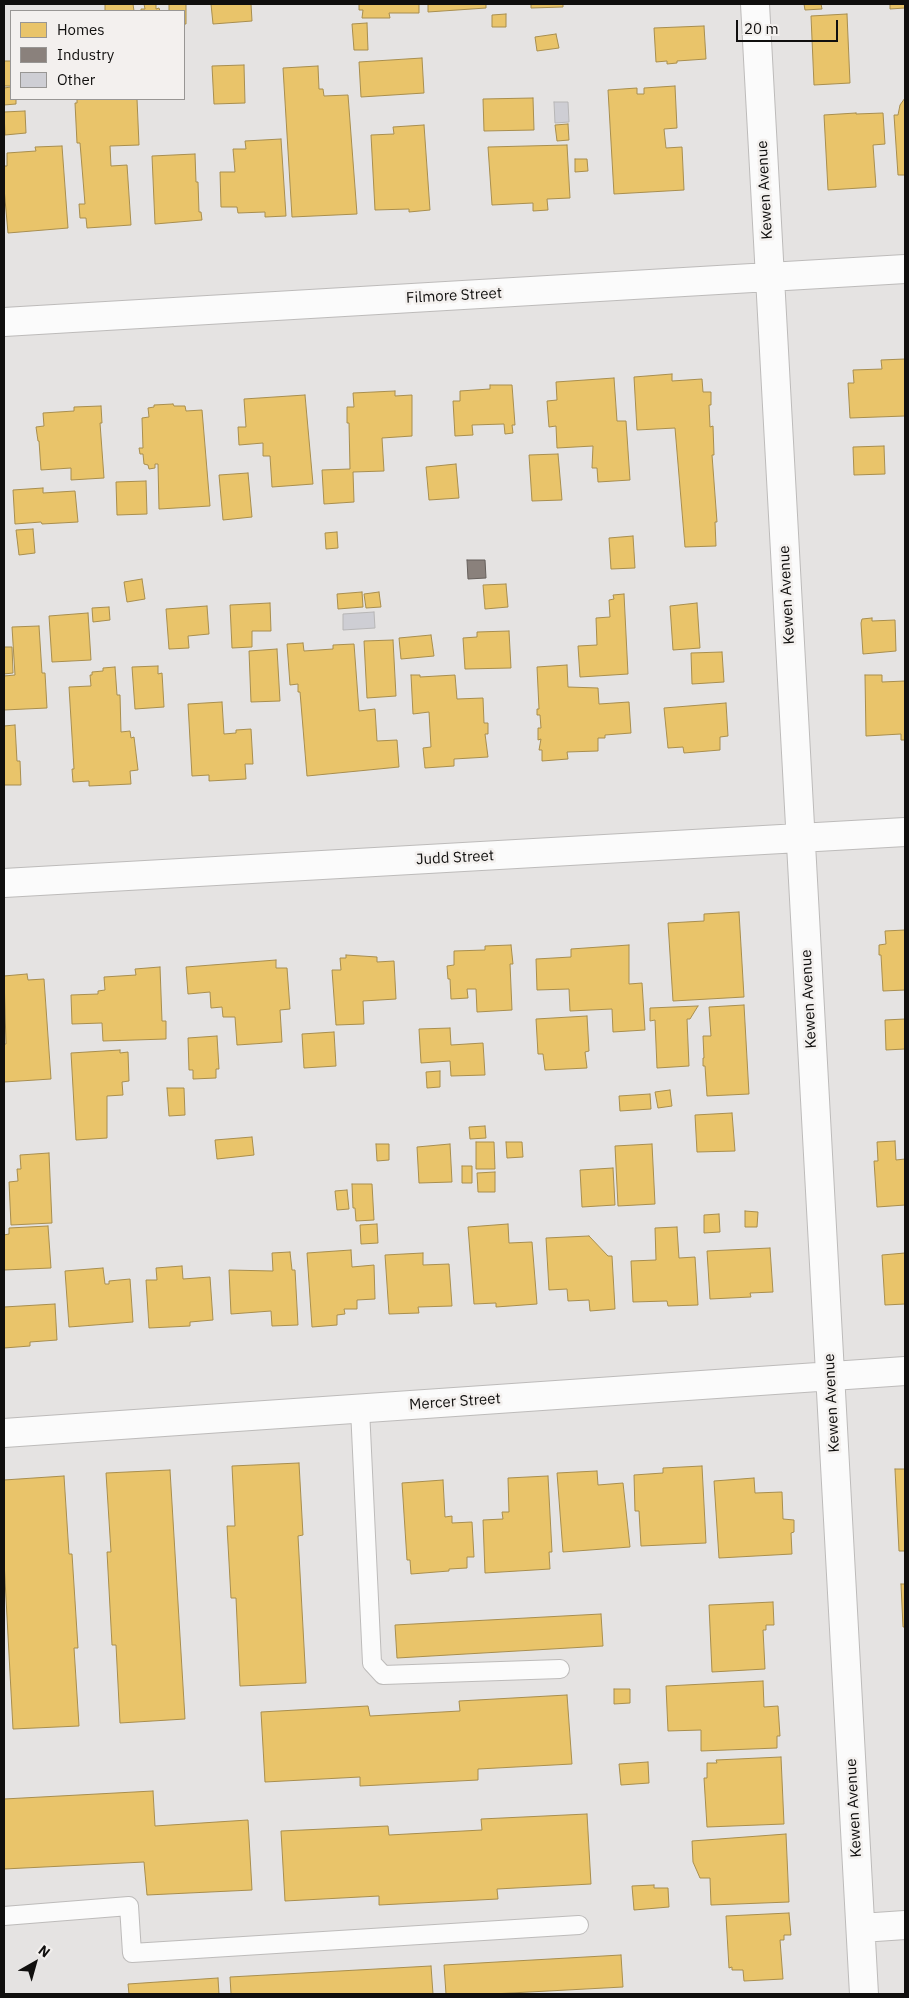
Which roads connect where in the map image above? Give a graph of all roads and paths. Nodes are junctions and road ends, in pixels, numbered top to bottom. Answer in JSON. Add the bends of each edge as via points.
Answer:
{"nodes":[{"id":1,"x":755,"y":4,"type":"edge"},
{"id":2,"x":905,"y":269,"type":"edge"},
{"id":3,"x":770,"y":277,"type":"junction"},
{"id":4,"x":4,"y":322,"type":"edge"},
{"id":5,"x":905,"y":832,"type":"edge"},
{"id":6,"x":800,"y":838,"type":"junction"},
{"id":7,"x":4,"y":884,"type":"edge"},
{"id":8,"x":905,"y":1371,"type":"edge"},
{"id":9,"x":830,"y":1377,"type":"junction"},
{"id":10,"x":360,"y":1408,"type":"junction"},
{"id":11,"x":4,"y":1433,"type":"edge"},
{"id":12,"x":560,"y":1669,"type":"dead end"},
{"id":13,"x":4,"y":1916,"type":"edge"},
{"id":14,"x":580,"y":1925,"type":"dead end"},
{"id":15,"x":905,"y":1926,"type":"edge"},
{"id":16,"x":861,"y":1928,"type":"junction"},
{"id":17,"x":864,"y":1994,"type":"edge"}],
"edges":[{"from":1,"to":3,"type":"street","name":"Kewen Avenue"},
{"from":2,"to":3,"type":"street","name":"Filmore Street"},
{"from":3,"to":4,"type":"street","name":"Filmore Street"},
{"from":3,"to":6,"type":"street","name":"Kewen Avenue"},
{"from":5,"to":6,"type":"street","name":"Judd Street"},
{"from":6,"to":7,"type":"street","name":"Judd Street"},
{"from":6,"to":9,"type":"street","name":"Kewen Avenue"},
{"from":8,"to":9,"type":"street","name":"Mercer Street"},
{"from":9,"to":10,"type":"street","name":"Mercer Street"},
{"from":9,"to":16,"type":"street","name":"Kewen Avenue"},
{"from":10,"to":11,"type":"street","name":"Mercer Street"},
{"from":10,"to":12,"type":"lane","via":[[372,1663],[383,1675]]},
{"from":13,"to":14,"type":"lane","via":[[129,1906],[132,1953]]},
{"from":15,"to":16,"type":"street"},
{"from":16,"to":17,"type":"street","name":"Kewen Avenue"}]}
